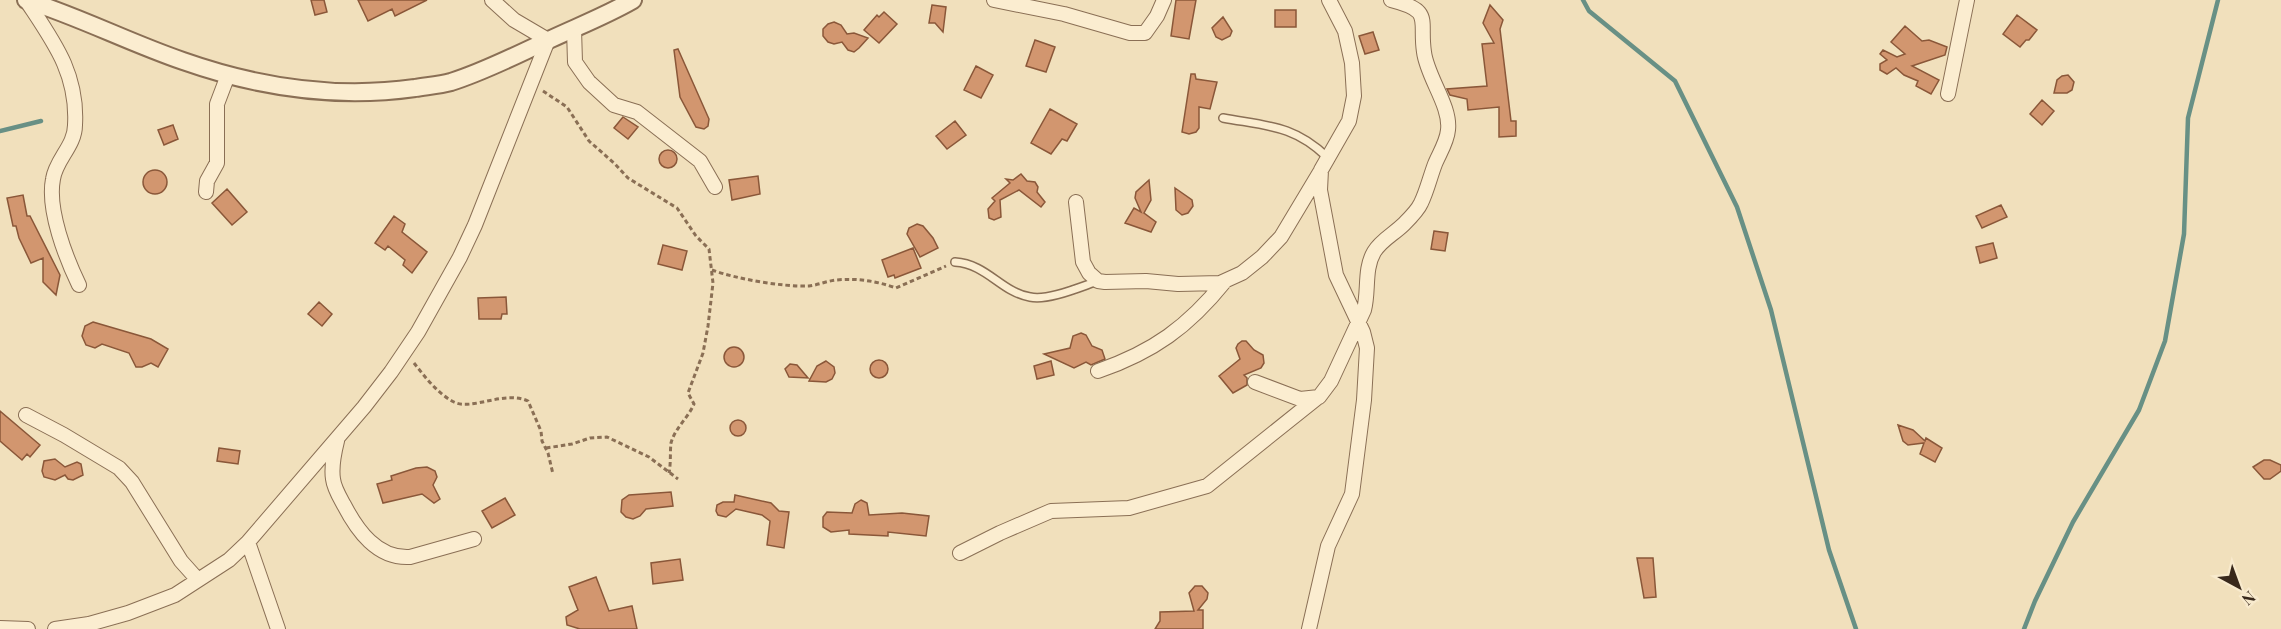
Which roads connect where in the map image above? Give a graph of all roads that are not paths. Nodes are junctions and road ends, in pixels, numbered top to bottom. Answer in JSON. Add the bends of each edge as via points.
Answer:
{"nodes":[{"id":1,"x":26,"y":0,"type":"edge"},
{"id":2,"x":492,"y":0,"type":"edge"},
{"id":3,"x":633,"y":0,"type":"edge"},
{"id":4,"x":994,"y":0,"type":"edge"},
{"id":5,"x":1164,"y":0,"type":"edge"},
{"id":6,"x":1329,"y":0,"type":"edge"},
{"id":7,"x":1391,"y":0,"type":"edge"},
{"id":8,"x":1967,"y":0,"type":"edge"},
{"id":9,"x":574,"y":29,"type":"junction"},
{"id":10,"x":548,"y":40,"type":"junction"},
{"id":11,"x":228,"y":75,"type":"junction"},
{"id":12,"x":1948,"y":94,"type":"dead end"},
{"id":13,"x":1223,"y":118,"type":"dead end"},
{"id":14,"x":1324,"y":164,"type":"junction"},
{"id":15,"x":715,"y":187,"type":"dead end"},
{"id":16,"x":206,"y":192,"type":"dead end"},
{"id":17,"x":1076,"y":202,"type":"dead end"},
{"id":18,"x":956,"y":262,"type":"road end"},
{"id":19,"x":1098,"y":280,"type":"junction"},
{"id":20,"x":1225,"y":281,"type":"junction"},
{"id":21,"x":79,"y":285,"type":"dead end"},
{"id":22,"x":1358,"y":321,"type":"junction"},
{"id":23,"x":1098,"y":371,"type":"dead end"},
{"id":24,"x":1255,"y":382,"type":"dead end"},
{"id":25,"x":1319,"y":397,"type":"junction"},
{"id":26,"x":26,"y":415,"type":"dead end"},
{"id":27,"x":337,"y":439,"type":"junction"},
{"id":28,"x":474,"y":539,"type":"dead end"},
{"id":29,"x":248,"y":542,"type":"junction"},
{"id":30,"x":960,"y":553,"type":"dead end"},
{"id":31,"x":198,"y":580,"type":"junction"},
{"id":32,"x":0,"y":628,"type":"edge"},
{"id":33,"x":28,"y":629,"type":"edge"},
{"id":34,"x":55,"y":629,"type":"edge"},
{"id":35,"x":278,"y":629,"type":"edge"},
{"id":36,"x":1309,"y":629,"type":"edge"}],
"edges":[{"from":1,"to":11,"type":"street"},
{"from":1,"to":21,"type":"street","via":[[55,44],[71,80],[75,128],[53,179],[53,195],[66,257]]},
{"from":2,"to":10,"type":"street","via":[[514,20]]},
{"from":3,"to":9,"type":"street"},
{"from":4,"to":5,"type":"street","via":[[1130,33],[1145,33]]},
{"from":6,"to":14,"type":"street","via":[[1345,31],[1354,96],[1349,121]]},
{"from":7,"to":22,"type":"street","via":[[1422,15],[1424,54],[1448,130],[1421,205],[1369,262],[1367,298]]},
{"from":8,"to":12,"type":"street"},
{"from":9,"to":10,"type":"street"},
{"from":9,"to":15,"type":"street","via":[[575,62],[589,82],[614,105],[638,112],[700,161]]},
{"from":10,"to":11,"type":"street","via":[[504,62],[449,82],[386,92],[337,93]]},
{"from":10,"to":27,"type":"street","via":[[476,225],[418,332]]},
{"from":11,"to":16,"type":"street","via":[[217,104],[217,163]]},
{"from":13,"to":14,"type":"lane","via":[[1303,137]]},
{"from":14,"to":20,"type":"street","via":[[1281,237],[1242,273]]},
{"from":14,"to":22,"type":"street","via":[[1320,190],[1336,274]]},
{"from":17,"to":19,"type":"street","via":[[1083,262]]},
{"from":18,"to":19,"type":"lane","via":[[978,267],[1015,293],[1033,298]]},
{"from":19,"to":20,"type":"street","via":[[1178,284]]},
{"from":20,"to":23,"type":"street","via":[[1197,314],[1163,341],[1128,361]]},
{"from":22,"to":25,"type":"street","via":[[1331,381]]},
{"from":22,"to":36,"type":"street","via":[[1367,348],[1352,494],[1328,546]]},
{"from":24,"to":25,"type":"street","via":[[1300,399]]},
{"from":25,"to":30,"type":"street","via":[[1208,486],[1129,508],[1051,511]]},
{"from":26,"to":31,"type":"street","via":[[119,468]]},
{"from":27,"to":28,"type":"street","via":[[334,488],[360,532],[378,549],[410,557]]},
{"from":27,"to":29,"type":"street"},
{"from":29,"to":31,"type":"street"},
{"from":29,"to":35,"type":"street"},
{"from":31,"to":34,"type":"street","via":[[175,595],[128,613]]},
{"from":32,"to":33,"type":"street"}]}
